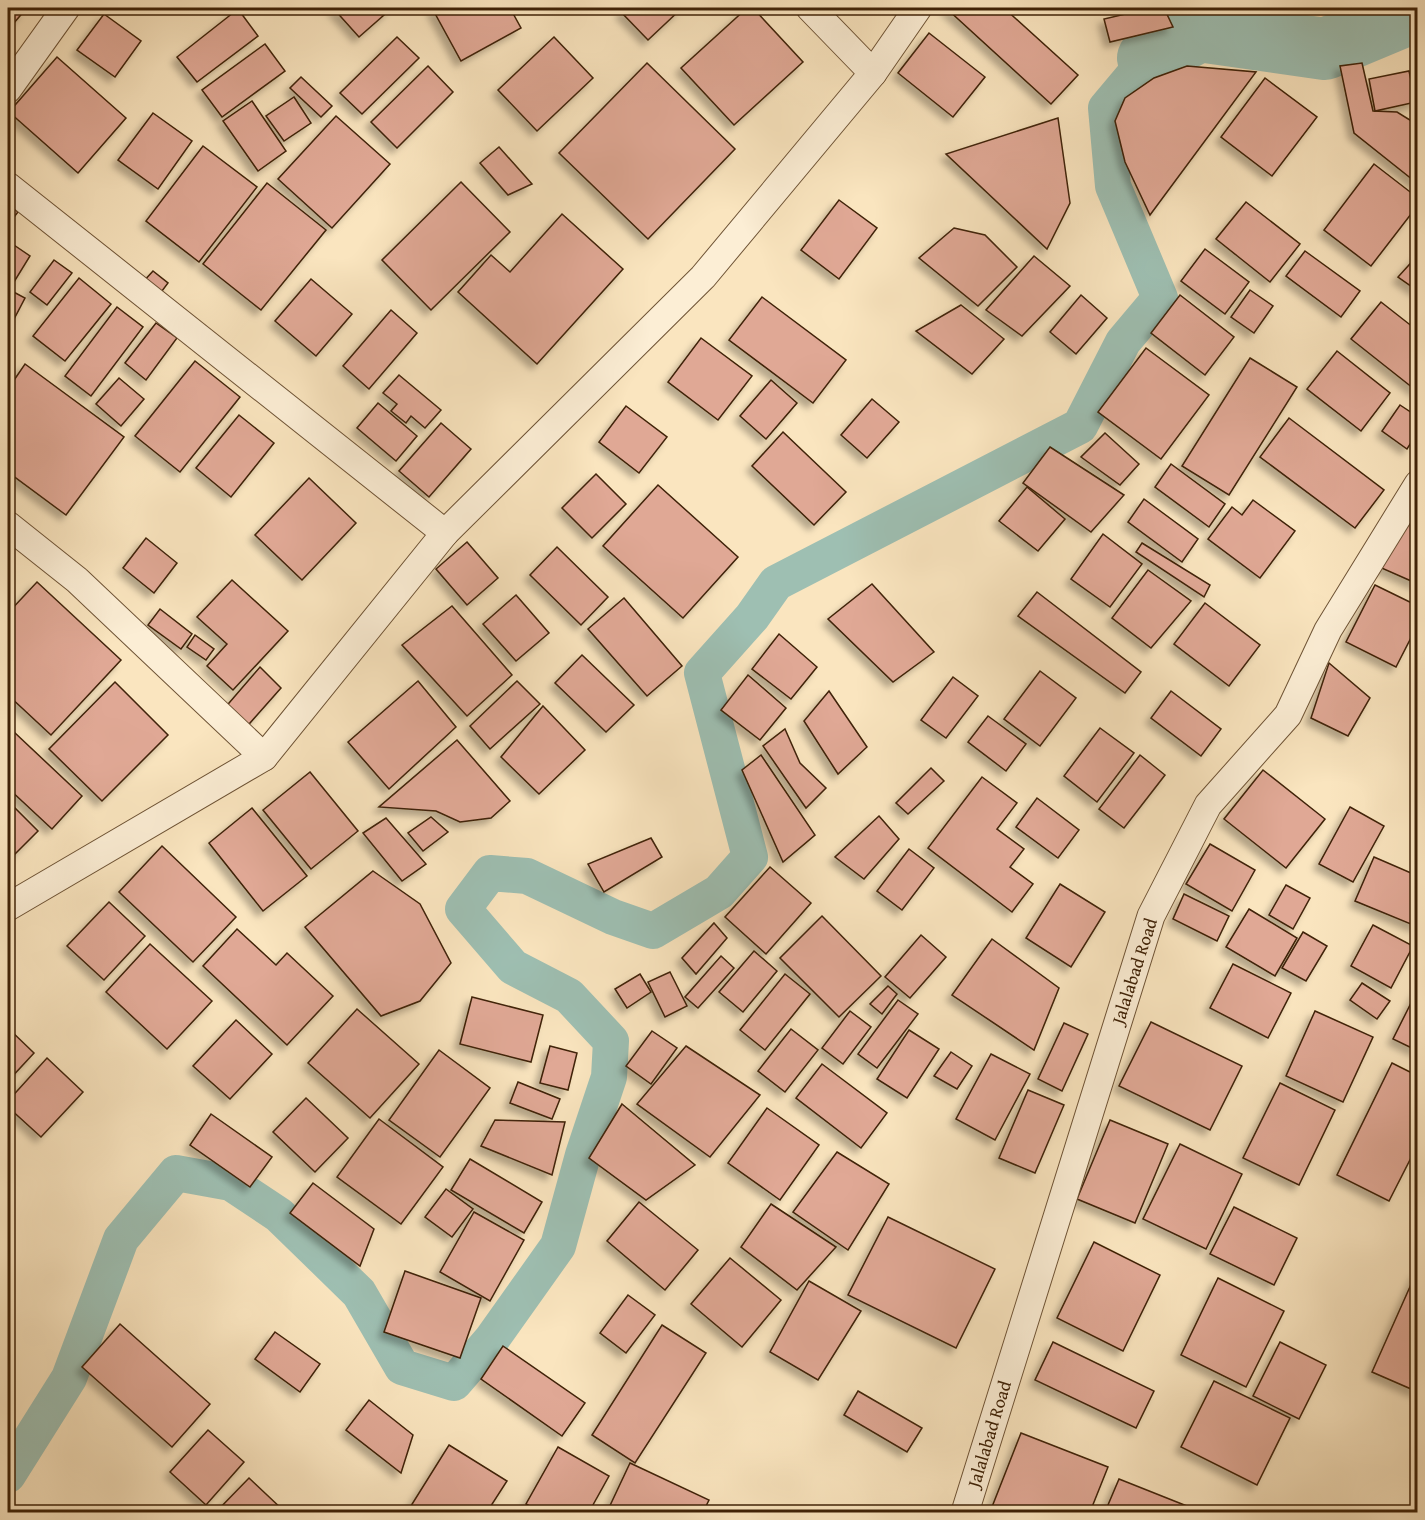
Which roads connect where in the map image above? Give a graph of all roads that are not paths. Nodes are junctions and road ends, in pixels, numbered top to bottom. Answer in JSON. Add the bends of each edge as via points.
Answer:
{"nodes":[{"id":1,"x":66,"y":8,"type":"edge"},
{"id":2,"x":810,"y":8,"type":"edge"},
{"id":3,"x":918,"y":8,"type":"edge"},
{"id":4,"x":873,"y":73,"type":"junction"},
{"id":5,"x":8,"y":89,"type":"edge"},
{"id":6,"x":8,"y":186,"type":"edge"},
{"id":7,"x":1418,"y":484,"type":"edge"},
{"id":8,"x":8,"y":525,"type":"edge"},
{"id":9,"x":445,"y":532,"type":"junction"},
{"id":10,"x":264,"y":757,"type":"junction"},
{"id":11,"x":8,"y":907,"type":"edge"},
{"id":12,"x":965,"y":1512,"type":"edge"}],
"edges":[{"from":1,"to":5,"type":"street"},
{"from":2,"to":4,"type":"street"},
{"from":3,"to":4,"type":"street"},
{"from":4,"to":9,"type":"street","via":[[703,277]]},
{"from":6,"to":9,"type":"street"},
{"from":7,"to":12,"type":"street","name":"Jalalabad Road","via":[[1328,630],[1288,715],[1208,805],[1151,916]]},
{"from":8,"to":10,"type":"street","via":[[76,580]]},
{"from":9,"to":10,"type":"street"},
{"from":10,"to":11,"type":"street"}]}
